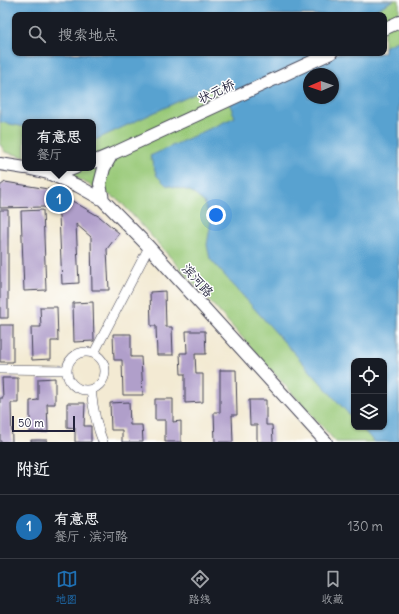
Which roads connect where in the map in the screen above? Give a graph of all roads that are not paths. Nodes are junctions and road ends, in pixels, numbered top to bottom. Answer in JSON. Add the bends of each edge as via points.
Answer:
{"nodes":[{"id":1,"x":399,"y":22,"type":"edge"},
{"id":2,"x":387,"y":28,"type":"edge"},
{"id":3,"x":324,"y":56,"type":"edge"},
{"id":4,"x":112,"y":154,"type":"junction"},
{"id":5,"x":96,"y":161,"type":"edge"},
{"id":6,"x":0,"y":164,"type":"edge"},
{"id":7,"x":22,"y":167,"type":"edge"},
{"id":8,"x":39,"y":171,"type":"edge"},
{"id":9,"x":67,"y":171,"type":"edge"},
{"id":10,"x":48,"y":173,"type":"junction"},
{"id":11,"x":103,"y":200,"type":"junction"},
{"id":12,"x":149,"y":247,"type":"junction"},
{"id":13,"x":94,"y":353,"type":"junction"},
{"id":14,"x":0,"y":369,"type":"edge"},
{"id":15,"x":66,"y":370,"type":"junction"},
{"id":16,"x":91,"y":390,"type":"junction"},
{"id":17,"x":104,"y":442,"type":"edge"},
{"id":18,"x":326,"y":442,"type":"edge"}],
"edges":[{"from":1,"to":2,"type":"street"},
{"from":3,"to":4,"type":"street","name":"状元桥"},
{"from":4,"to":5,"type":"street","name":"状元桥"},
{"from":4,"to":11,"type":"street","via":[[104,168],[100,184]]},
{"from":6,"to":7,"type":"street","name":"滨河路"},
{"from":8,"to":10,"type":"street","name":"滨河路"},
{"from":9,"to":10,"type":"street"},
{"from":10,"to":11,"type":"street","name":"滨河路"},
{"from":11,"to":12,"type":"street","name":"滨河路"},
{"from":12,"to":13,"type":"street"},
{"from":12,"to":18,"type":"street","name":"滨河路"},
{"from":13,"to":15,"type":"street","via":[[76,355]]},
{"from":13,"to":16,"type":"street","via":[[102,362],[105,373],[100,385]]},
{"from":14,"to":15,"type":"street"},
{"from":15,"to":16,"type":"street","via":[[70,382],[75,387]]},
{"from":16,"to":17,"type":"street","via":[[92,406]]}]}
